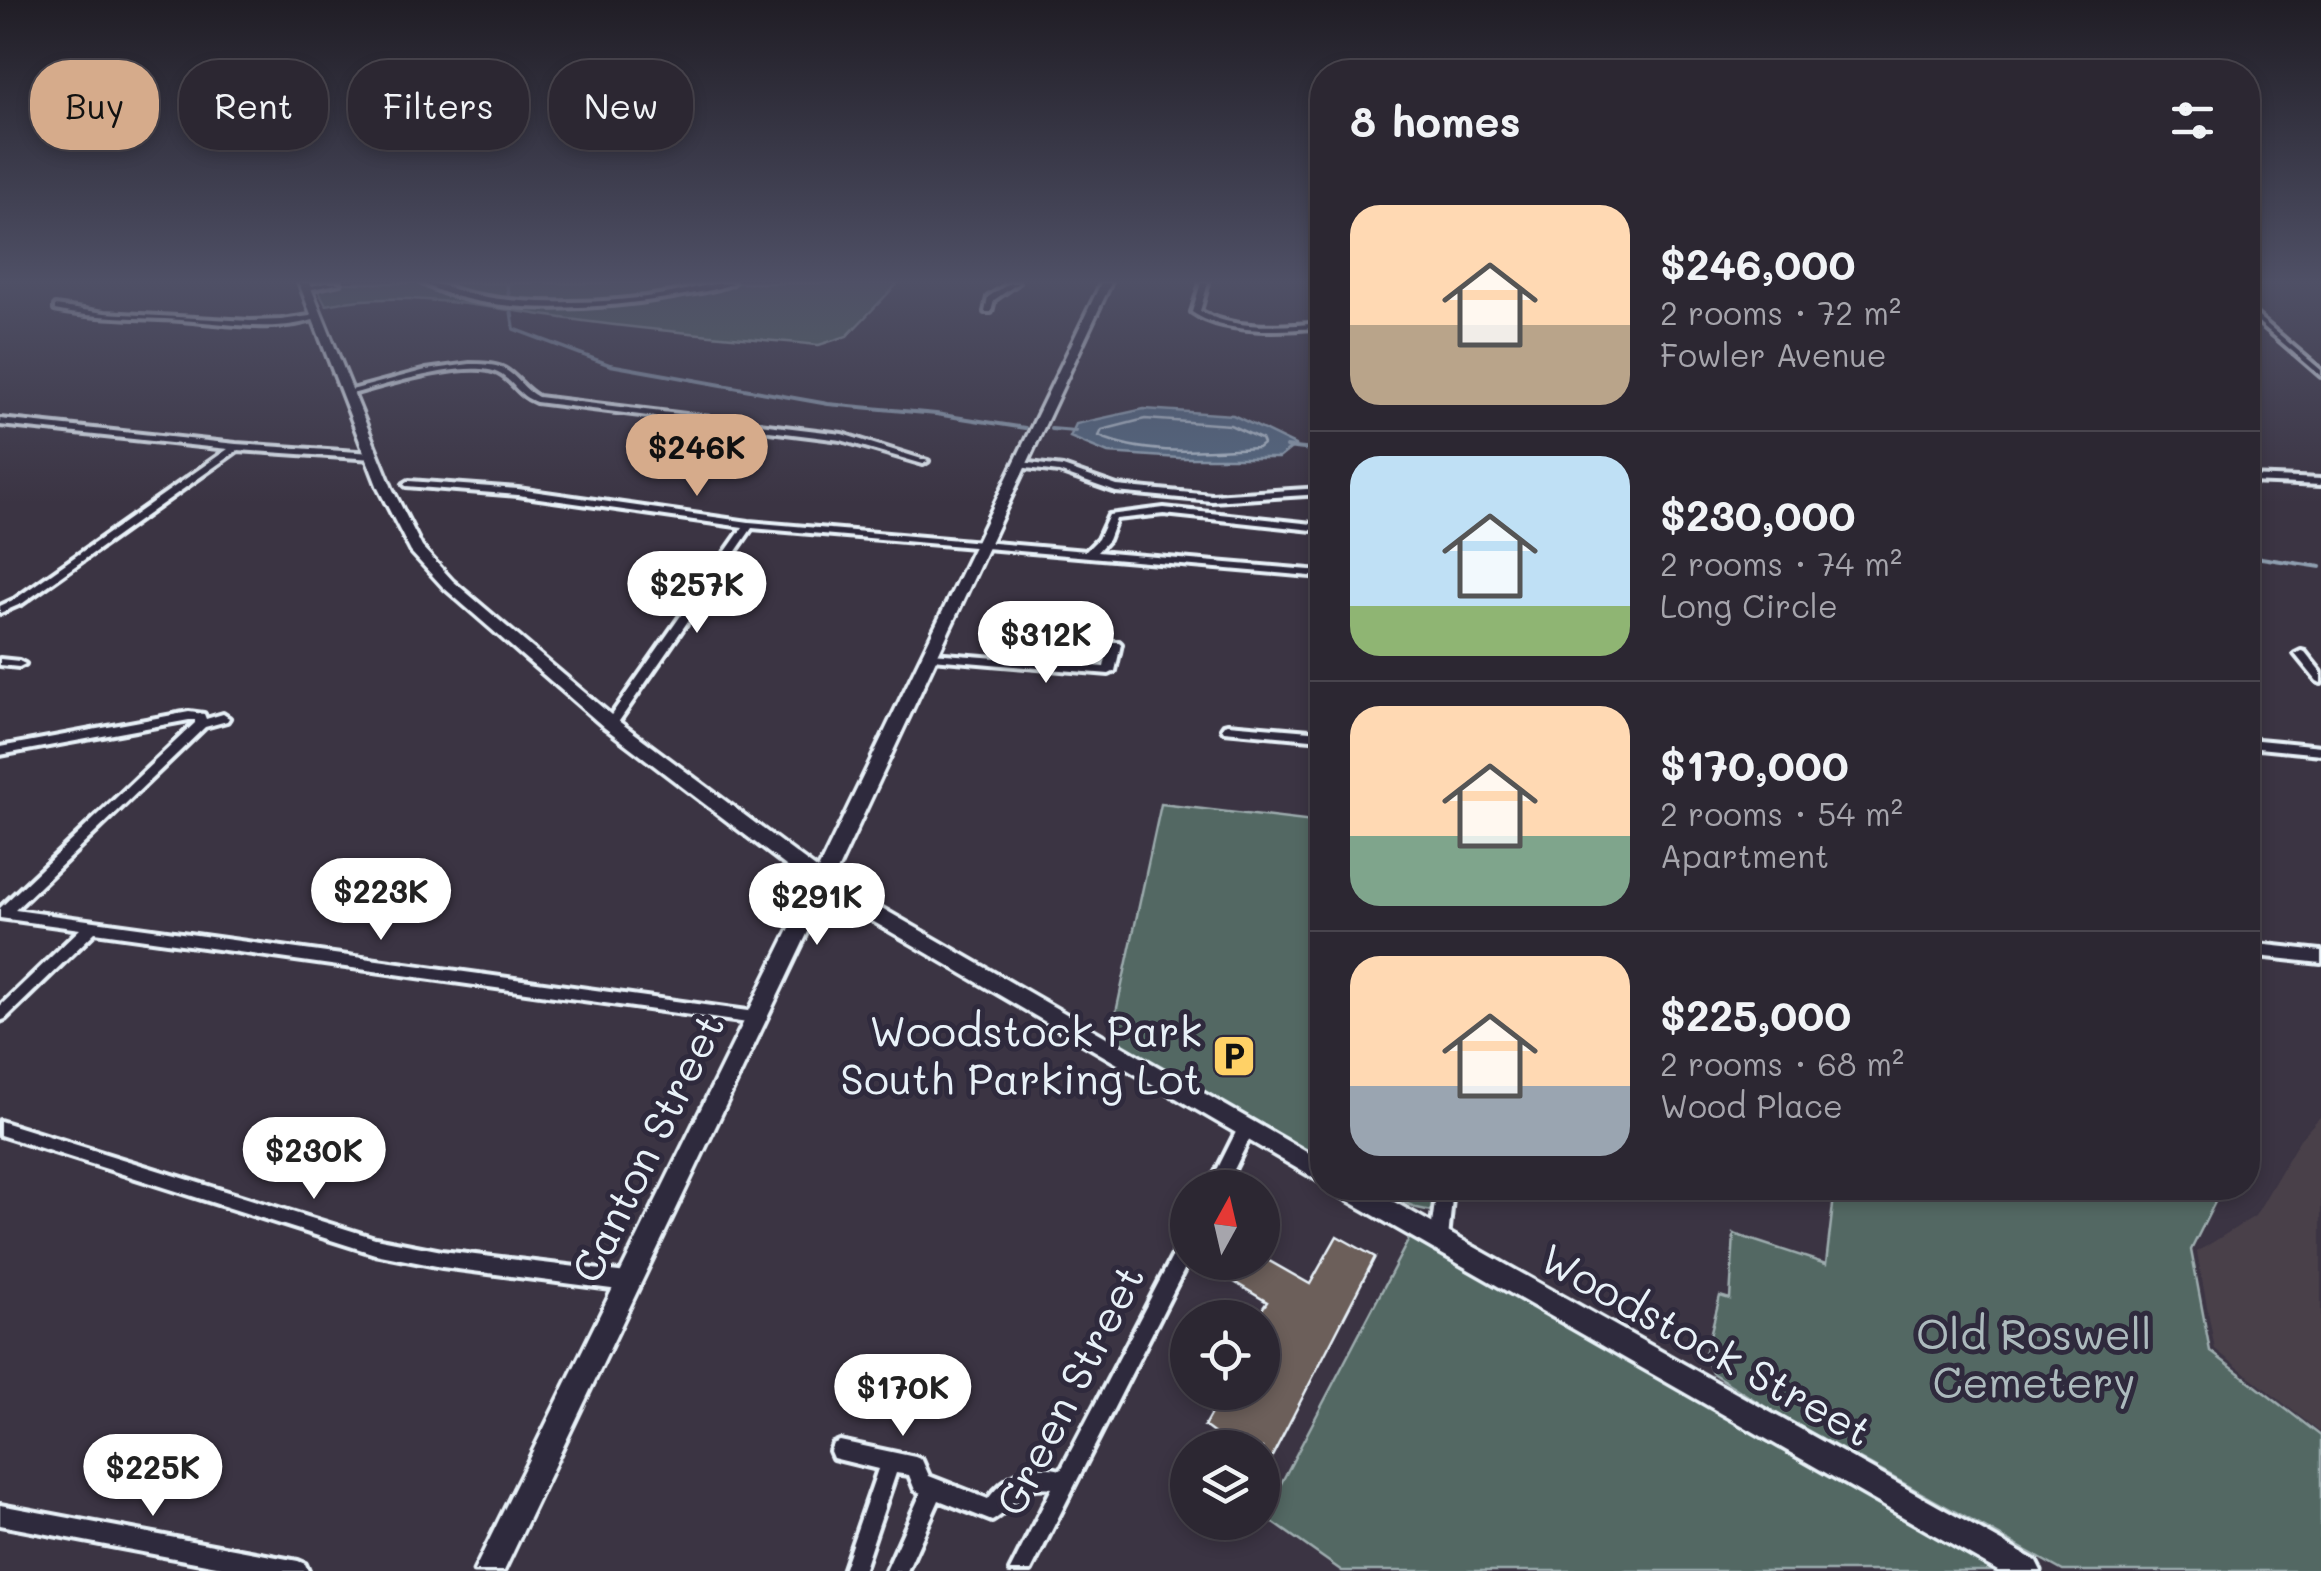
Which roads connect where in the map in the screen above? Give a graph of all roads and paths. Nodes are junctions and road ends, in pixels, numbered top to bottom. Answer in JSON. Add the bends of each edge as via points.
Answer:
{"nodes":[{"id":1,"x":333,"y":356,"type":"edge"},
{"id":2,"x":1072,"y":356,"type":"edge"},
{"id":3,"x":2301,"y":356,"type":"edge"},
{"id":4,"x":2321,"y":374,"type":"edge"},
{"id":5,"x":348,"y":392,"type":"junction"},
{"id":6,"x":0,"y":422,"type":"edge"},
{"id":7,"x":236,"y":447,"type":"junction"},
{"id":8,"x":373,"y":456,"type":"junction"},
{"id":9,"x":923,"y":461,"type":"dead end"},
{"id":10,"x":1021,"y":465,"type":"junction"},
{"id":11,"x":2260,"y":479,"type":"edge"},
{"id":12,"x":2321,"y":482,"type":"edge"},
{"id":13,"x":409,"y":484,"type":"dead end"},
{"id":14,"x":1310,"y":492,"type":"edge"},
{"id":15,"x":749,"y":525,"type":"junction"},
{"id":16,"x":1310,"y":527,"type":"edge"},
{"id":17,"x":984,"y":545,"type":"junction"},
{"id":18,"x":1090,"y":554,"type":"junction"},
{"id":19,"x":1310,"y":573,"type":"edge"},
{"id":20,"x":0,"y":610,"type":"edge"},
{"id":21,"x":1050,"y":640,"type":"dead end"},
{"id":22,"x":1115,"y":644,"type":"dead end"},
{"id":23,"x":2301,"y":654,"type":"dead end"},
{"id":24,"x":932,"y":656,"type":"junction"},
{"id":25,"x":0,"y":662,"type":"edge"},
{"id":26,"x":20,"y":664,"type":"dead end"},
{"id":27,"x":1041,"y":665,"type":"junction"},
{"id":28,"x":2321,"y":679,"type":"edge"},
{"id":29,"x":223,"y":718,"type":"dead end"},
{"id":30,"x":202,"y":724,"type":"junction"},
{"id":31,"x":610,"y":724,"type":"junction"},
{"id":32,"x":1228,"y":728,"type":"dead end"},
{"id":33,"x":1310,"y":735,"type":"edge"},
{"id":34,"x":2260,"y":744,"type":"edge"},
{"id":35,"x":2321,"y":750,"type":"edge"},
{"id":36,"x":0,"y":751,"type":"edge"},
{"id":37,"x":822,"y":882,"type":"junction"},
{"id":38,"x":2,"y":913,"type":"edge"},
{"id":39,"x":92,"y":926,"type":"junction"},
{"id":40,"x":2260,"y":950,"type":"edge"},
{"id":41,"x":2321,"y":957,"type":"edge"},
{"id":42,"x":0,"y":1015,"type":"edge"},
{"id":43,"x":755,"y":1018,"type":"junction"},
{"id":44,"x":0,"y":1128,"type":"edge"},
{"id":45,"x":1246,"y":1130,"type":"junction"},
{"id":46,"x":1310,"y":1166,"type":"edge"},
{"id":47,"x":1225,"y":1170,"type":"edge"},
{"id":48,"x":1369,"y":1200,"type":"edge"},
{"id":49,"x":1444,"y":1200,"type":"edge"},
{"id":50,"x":1439,"y":1239,"type":"junction"},
{"id":51,"x":1170,"y":1279,"type":"edge"},
{"id":52,"x":628,"y":1282,"type":"junction"},
{"id":53,"x":840,"y":1451,"type":"dead end"},
{"id":54,"x":890,"y":1462,"type":"junction"},
{"id":55,"x":1066,"y":1482,"type":"junction"},
{"id":56,"x":934,"y":1487,"type":"junction"},
{"id":57,"x":0,"y":1516,"type":"edge"},
{"id":58,"x":298,"y":1571,"type":"edge"},
{"id":59,"x":489,"y":1571,"type":"edge"},
{"id":60,"x":852,"y":1571,"type":"edge"},
{"id":61,"x":896,"y":1571,"type":"edge"},
{"id":62,"x":1020,"y":1571,"type":"edge"},
{"id":63,"x":2026,"y":1571,"type":"edge"}],
"edges":[{"from":1,"to":5,"type":"street"},
{"from":2,"to":10,"type":"street","name":"Canton Street"},
{"from":3,"to":4,"type":"street"},
{"from":5,"to":8,"type":"street"},
{"from":5,"to":9,"type":"street","via":[[487,367],[504,372],[518,392],[536,400],[842,437]]},
{"from":6,"to":7,"type":"street"},
{"from":7,"to":8,"type":"street"},
{"from":7,"to":20,"type":"street"},
{"from":8,"to":31,"type":"street","via":[[405,531],[431,567]]},
{"from":10,"to":14,"type":"street","via":[[1060,469],[1116,490],[1237,498]]},
{"from":10,"to":17,"type":"street","name":"Canton Street"},
{"from":11,"to":12,"type":"street"},
{"from":13,"to":15,"type":"street","via":[[518,492]]},
{"from":15,"to":17,"type":"street"},
{"from":15,"to":31,"type":"street"},
{"from":16,"to":18,"type":"street","via":[[1164,511],[1112,517]]},
{"from":17,"to":18,"type":"street"},
{"from":17,"to":24,"type":"street","name":"Canton Street"},
{"from":18,"to":19,"type":"street"},
{"from":21,"to":27,"type":"street"},
{"from":22,"to":27,"type":"street","via":[[1108,670]]},
{"from":23,"to":28,"type":"street"},
{"from":24,"to":27,"type":"street"},
{"from":24,"to":37,"type":"street","name":"Canton Street"},
{"from":25,"to":26,"type":"street"},
{"from":29,"to":30,"type":"street"},
{"from":30,"to":36,"type":"street","via":[[189,716]]},
{"from":30,"to":38,"type":"street"},
{"from":31,"to":37,"type":"street"},
{"from":32,"to":33,"type":"street"},
{"from":34,"to":35,"type":"street"},
{"from":37,"to":43,"type":"street","name":"Canton Street"},
{"from":37,"to":45,"type":"street"},
{"from":38,"to":39,"type":"street"},
{"from":39,"to":42,"type":"street"},
{"from":39,"to":43,"type":"street"},
{"from":40,"to":41,"type":"street"},
{"from":43,"to":52,"type":"street","name":"Canton Street"},
{"from":44,"to":52,"type":"street","via":[[375,1246]]},
{"from":45,"to":46,"type":"street"},
{"from":45,"to":47,"type":"street"},
{"from":48,"to":50,"type":"street","name":"Woodstock Street"},
{"from":49,"to":50,"type":"street"},
{"from":50,"to":63,"type":"street","name":"Woodstock Street"},
{"from":51,"to":55,"type":"street","name":"Green Street"},
{"from":52,"to":59,"type":"street","name":"Canton Street"},
{"from":53,"to":54,"type":"street"},
{"from":54,"to":56,"type":"street","via":[[915,1467],[922,1483]]},
{"from":54,"to":60,"type":"street"},
{"from":55,"to":56,"type":"street","via":[[1048,1474],[1028,1478],[992,1511]]},
{"from":55,"to":62,"type":"street","name":"Green Street"},
{"from":56,"to":61,"type":"street"},
{"from":57,"to":58,"type":"street"}]}
